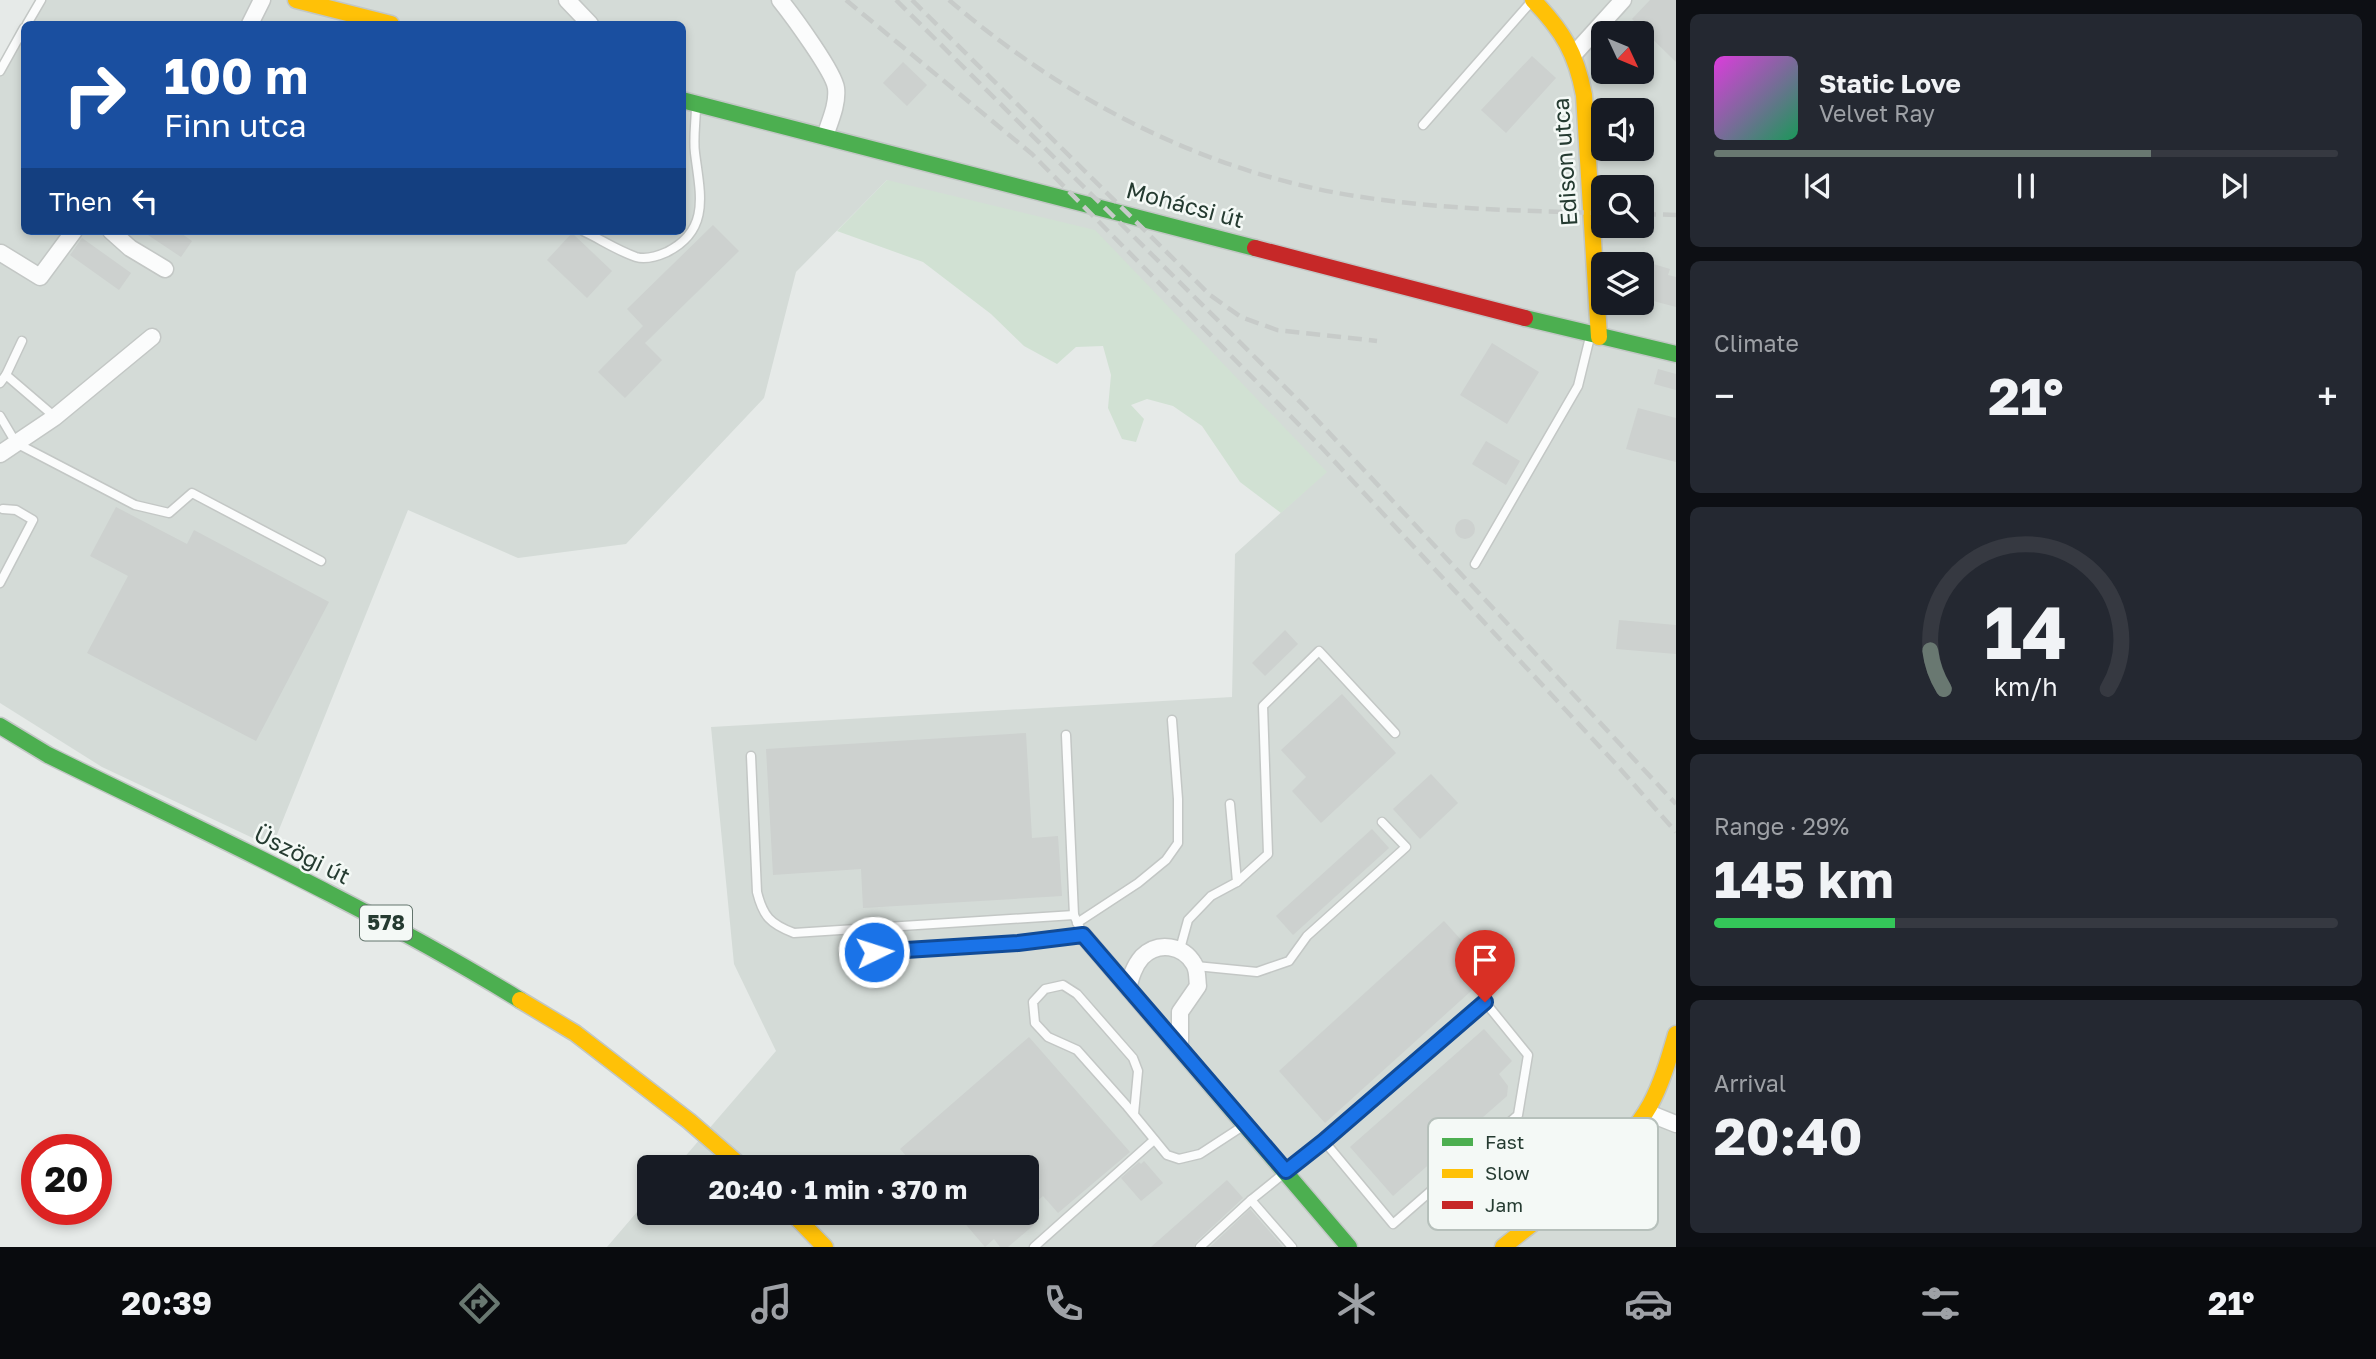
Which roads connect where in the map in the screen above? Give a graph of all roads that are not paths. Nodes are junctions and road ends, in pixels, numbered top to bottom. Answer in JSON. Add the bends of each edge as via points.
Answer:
{"nodes":[{"id":1,"x":41,"y":0,"type":"edge"},
{"id":2,"x":262,"y":0,"type":"edge"},
{"id":3,"x":296,"y":0,"type":"edge"},
{"id":4,"x":567,"y":0,"type":"edge"},
{"id":5,"x":780,"y":0,"type":"edge"},
{"id":6,"x":1533,"y":0,"type":"edge"},
{"id":7,"x":1623,"y":0,"type":"edge"},
{"id":8,"x":29,"y":21,"type":"edge"},
{"id":9,"x":252,"y":21,"type":"edge"},
{"id":10,"x":379,"y":21,"type":"edge"},
{"id":11,"x":587,"y":21,"type":"edge"},
{"id":12,"x":21,"y":35,"type":"edge"},
{"id":13,"x":1575,"y":53,"type":"junction"},
{"id":14,"x":0,"y":71,"type":"edge"},
{"id":15,"x":690,"y":101,"type":"edge"},
{"id":16,"x":1423,"y":125,"type":"dead end"},
{"id":17,"x":825,"y":136,"type":"junction"},
{"id":18,"x":71,"y":235,"type":"edge"},
{"id":19,"x":115,"y":235,"type":"edge"},
{"id":20,"x":591,"y":235,"type":"edge"},
{"id":21,"x":1,"y":253,"type":"edge"},
{"id":22,"x":165,"y":269,"type":"dead end"},
{"id":23,"x":1595,"y":336,"type":"junction"},
{"id":24,"x":152,"y":337,"type":"dead end"},
{"id":25,"x":22,"y":341,"type":"dead end"},
{"id":26,"x":1676,"y":354,"type":"edge"},
{"id":27,"x":6,"y":374,"type":"junction"},
{"id":28,"x":0,"y":383,"type":"edge"},
{"id":29,"x":0,"y":416,"type":"edge"},
{"id":30,"x":55,"y":416,"type":"junction"},
{"id":31,"x":16,"y":443,"type":"junction"},
{"id":32,"x":0,"y":454,"type":"edge"},
{"id":33,"x":1,"y":509,"type":"edge"},
{"id":34,"x":321,"y":561,"type":"dead end"},
{"id":35,"x":1475,"y":564,"type":"dead end"},
{"id":36,"x":0,"y":583,"type":"edge"},
{"id":37,"x":1172,"y":720,"type":"dead end"},
{"id":38,"x":0,"y":726,"type":"edge"},
{"id":39,"x":1395,"y":733,"type":"dead end"},
{"id":40,"x":1066,"y":735,"type":"dead end"},
{"id":41,"x":751,"y":756,"type":"dead end"},
{"id":42,"x":1230,"y":804,"type":"dead end"},
{"id":43,"x":1382,"y":821,"type":"dead end"},
{"id":44,"x":1237,"y":882,"type":"junction"},
{"id":45,"x":1078,"y":925,"type":"junction"},
{"id":46,"x":1180,"y":949,"type":"junction"},
{"id":47,"x":874,"y":952,"type":"dead end"},
{"id":48,"x":1196,"y":966,"type":"junction"},
{"id":49,"x":1128,"y":988,"type":"junction"},
{"id":50,"x":1676,"y":1034,"type":"edge"},
{"id":51,"x":1180,"y":1048,"type":"junction"},
{"id":52,"x":1646,"y":1112,"type":"junction"},
{"id":53,"x":1134,"y":1114,"type":"junction"},
{"id":54,"x":1515,"y":1118,"type":"edge"},
{"id":55,"x":1641,"y":1118,"type":"edge"},
{"id":56,"x":1245,"y":1124,"type":"junction"},
{"id":57,"x":1676,"y":1124,"type":"edge"},
{"id":58,"x":1154,"y":1140,"type":"junction"},
{"id":59,"x":1324,"y":1141,"type":"junction"},
{"id":60,"x":728,"y":1155,"type":"edge"},
{"id":61,"x":1286,"y":1171,"type":"junction"},
{"id":62,"x":1428,"y":1193,"type":"edge"},
{"id":63,"x":1251,"y":1200,"type":"junction"},
{"id":64,"x":804,"y":1225,"type":"edge"},
{"id":65,"x":1524,"y":1230,"type":"edge"},
{"id":66,"x":825,"y":1247,"type":"edge"},
{"id":67,"x":1034,"y":1247,"type":"edge"},
{"id":68,"x":1200,"y":1247,"type":"edge"},
{"id":69,"x":1292,"y":1247,"type":"edge"},
{"id":70,"x":1349,"y":1247,"type":"edge"},
{"id":71,"x":1503,"y":1247,"type":"edge"}],
"edges":[{"from":1,"to":8,"type":"lane"},
{"from":2,"to":9,"type":"street"},
{"from":3,"to":10,"type":"main road"},
{"from":4,"to":11,"type":"street"},
{"from":5,"to":17,"type":"street","via":[[836,85],[836,102]]},
{"from":6,"to":13,"type":"main road","name":"Edison utca","via":[[1557,24]]},
{"from":6,"to":16,"type":"lane"},
{"from":7,"to":13,"type":"street"},
{"from":12,"to":14,"type":"lane"},
{"from":13,"to":23,"type":"main road","name":"Edison utca","via":[[1584,95]]},
{"from":15,"to":17,"type":"main road","name":"Mohácsi út"},
{"from":15,"to":20,"type":"lane","via":[[701,189],[700,213],[691,232],[678,247],[657,257],[638,258]]},
{"from":17,"to":23,"type":"main road","name":"Mohácsi út"},
{"from":18,"to":21,"type":"street","via":[[40,277]]},
{"from":19,"to":22,"type":"street"},
{"from":23,"to":26,"type":"main road","name":"Mohácsi út"},
{"from":23,"to":35,"type":"lane","via":[[1578,386]]},
{"from":24,"to":30,"type":"street"},
{"from":25,"to":27,"type":"lane"},
{"from":27,"to":28,"type":"lane"},
{"from":27,"to":30,"type":"lane"},
{"from":29,"to":31,"type":"lane"},
{"from":30,"to":31,"type":"street"},
{"from":31,"to":32,"type":"street"},
{"from":31,"to":34,"type":"lane","via":[[135,505],[169,513],[192,493]]},
{"from":33,"to":36,"type":"lane","via":[[16,510],[33,520]]},
{"from":37,"to":45,"type":"lane","via":[[1178,843],[1166,860],[1138,883]]},
{"from":38,"to":60,"type":"main road","name":"Üszögi út","number":"578","via":[[48,755],[360,909],[470,969],[575,1033]]},
{"from":39,"to":44,"type":"lane","via":[[1319,651],[1263,706],[1268,854]]},
{"from":40,"to":45,"type":"lane"},
{"from":41,"to":45,"type":"lane","via":[[757,892],[761,910],[781,928],[794,933]]},
{"from":42,"to":44,"type":"lane"},
{"from":43,"to":48,"type":"lane","via":[[1406,847],[1307,936],[1289,961],[1257,972]]},
{"from":44,"to":46,"type":"lane","via":[[1211,896],[1188,920]]},
{"from":45,"to":47,"type":"lane","via":[[1018,943]]},
{"from":45,"to":49,"type":"main road"},
{"from":46,"to":48,"type":"street"},
{"from":46,"to":49,"type":"street","via":[[1151,950],[1140,959]]},
{"from":48,"to":51,"type":"street","via":[[1198,986],[1180,1012]]},
{"from":49,"to":51,"type":"main road"},
{"from":50,"to":52,"type":"main road"},
{"from":51,"to":56,"type":"main road"},
{"from":52,"to":55,"type":"main road"},
{"from":52,"to":57,"type":"street"},
{"from":53,"to":53,"type":"lane","via":[[1077,1051],[1048,1037],[1035,1023],[1033,1002],[1045,989],[1063,985],[1077,994],[1133,1058],[1138,1072]]},
{"from":53,"to":58,"type":"lane"},
{"from":54,"to":59,"type":"lane","via":[[1528,1055],[1485,1002]]},
{"from":56,"to":58,"type":"lane","via":[[1200,1154],[1179,1159],[1167,1155]]},
{"from":56,"to":61,"type":"main road"},
{"from":58,"to":67,"type":"lane"},
{"from":59,"to":61,"type":"lane"},
{"from":59,"to":62,"type":"lane","via":[[1392,1224]]},
{"from":61,"to":63,"type":"lane"},
{"from":61,"to":70,"type":"main road"},
{"from":63,"to":68,"type":"lane"},
{"from":63,"to":69,"type":"lane"},
{"from":64,"to":66,"type":"main road"},
{"from":65,"to":71,"type":"main road"}]}
